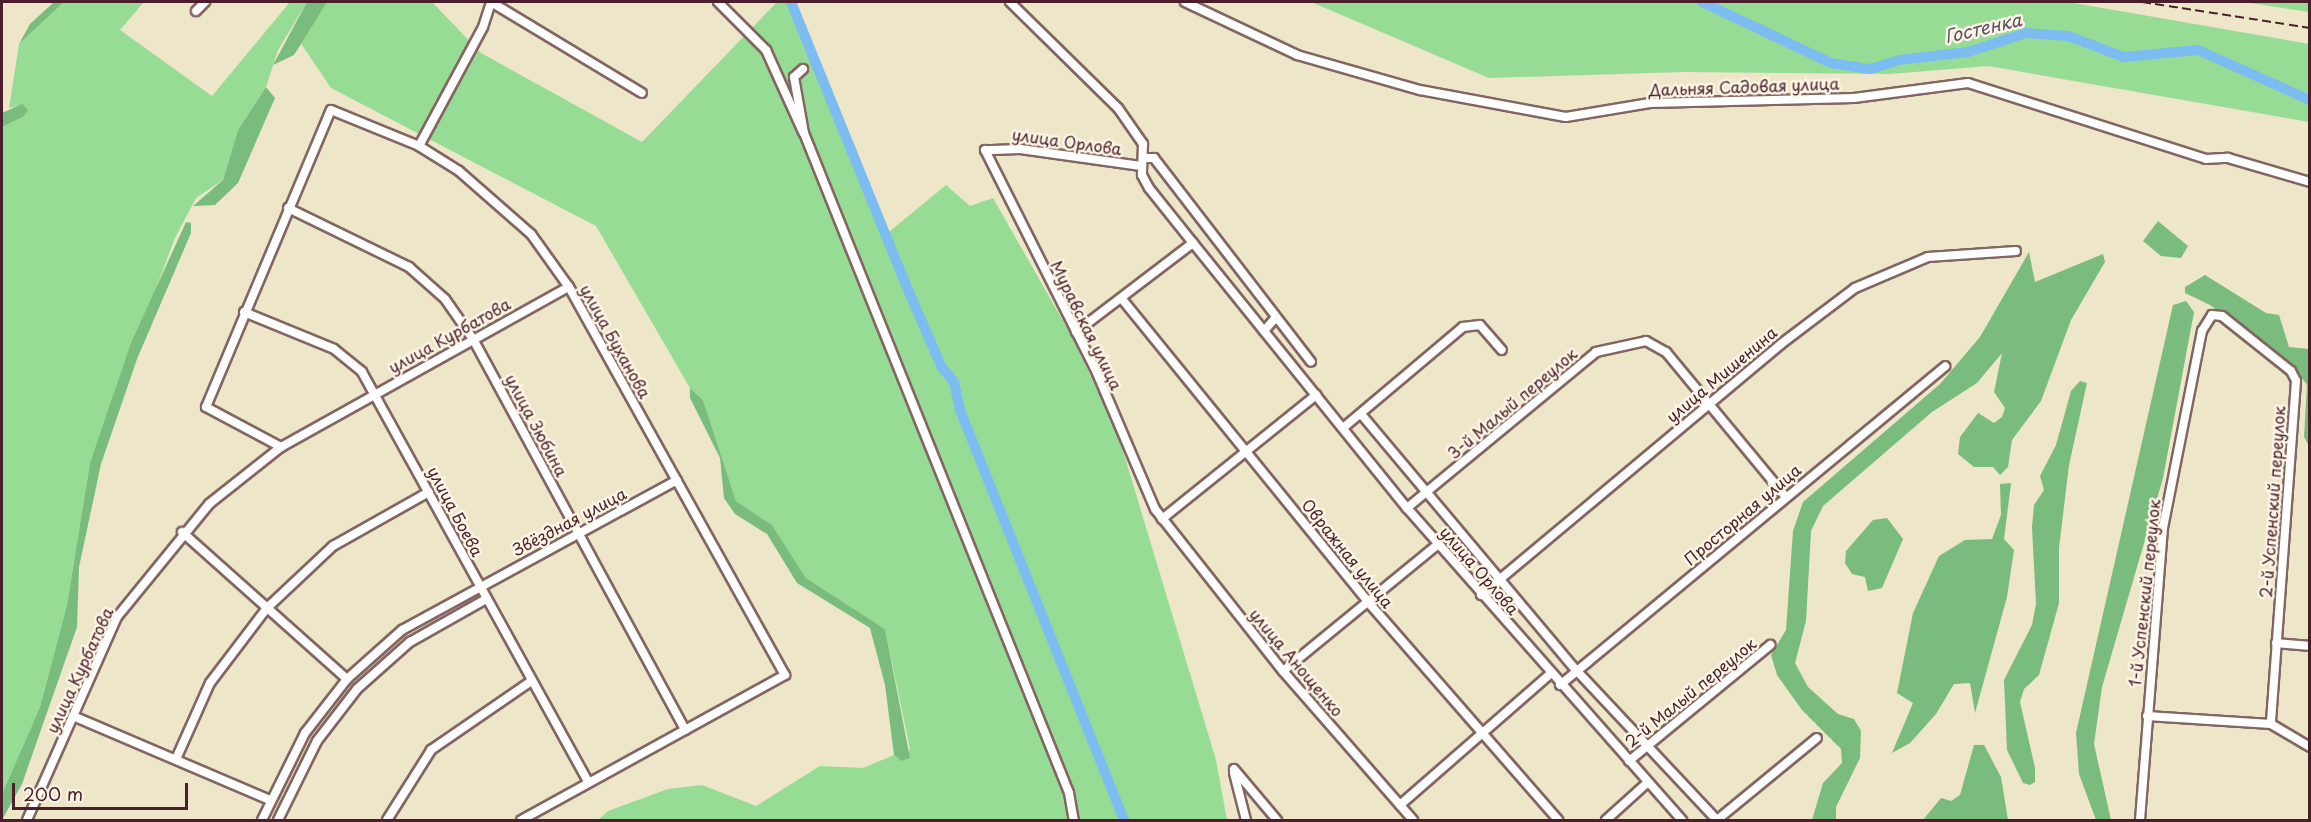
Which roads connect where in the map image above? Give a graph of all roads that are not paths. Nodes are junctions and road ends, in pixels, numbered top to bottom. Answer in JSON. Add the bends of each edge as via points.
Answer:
{"nodes":[{"id":1,"x":206,"y":2,"type":"edge"},
{"id":2,"x":491,"y":2,"type":"edge"},
{"id":3,"x":718,"y":2,"type":"edge"},
{"id":4,"x":1010,"y":2,"type":"edge"},
{"id":5,"x":1185,"y":2,"type":"edge"},
{"id":6,"x":196,"y":11,"type":"dead end"},
{"id":7,"x":803,"y":69,"type":"dead end"},
{"id":8,"x":642,"y":93,"type":"dead end"},
{"id":9,"x":804,"y":133,"type":"junction"},
{"id":10,"x":419,"y":146,"type":"junction"},
{"id":11,"x":988,"y":147,"type":"joint"},
{"id":12,"x":1142,"y":162,"type":"junction"},
{"id":13,"x":2310,"y":182,"type":"edge"},
{"id":14,"x":288,"y":208,"type":"junction"},
{"id":15,"x":1193,"y":243,"type":"junction"},
{"id":16,"x":2016,"y":251,"type":"dead end"},
{"id":17,"x":569,"y":287,"type":"junction"},
{"id":18,"x":1122,"y":299,"type":"junction"},
{"id":19,"x":244,"y":312,"type":"junction"},
{"id":20,"x":2222,"y":316,"type":"joint"},
{"id":21,"x":1276,"y":317,"type":"junction"},
{"id":22,"x":1264,"y":331,"type":"junction"},
{"id":23,"x":1076,"y":332,"type":"junction"},
{"id":24,"x":473,"y":339,"type":"junction"},
{"id":25,"x":1502,"y":350,"type":"dead end"},
{"id":26,"x":1311,"y":362,"type":"dead end"},
{"id":27,"x":1945,"y":366,"type":"dead end"},
{"id":28,"x":376,"y":392,"type":"junction"},
{"id":29,"x":1316,"y":395,"type":"junction"},
{"id":30,"x":1711,"y":404,"type":"junction"},
{"id":31,"x":1361,"y":414,"type":"junction"},
{"id":32,"x":1343,"y":428,"type":"junction"},
{"id":33,"x":281,"y":447,"type":"junction"},
{"id":34,"x":1246,"y":451,"type":"junction"},
{"id":35,"x":677,"y":480,"type":"junction"},
{"id":36,"x":429,"y":492,"type":"junction"},
{"id":37,"x":1426,"y":494,"type":"junction"},
{"id":38,"x":1786,"y":497,"type":"junction"},
{"id":39,"x":1407,"y":508,"type":"junction"},
{"id":40,"x":1162,"y":519,"type":"junction"},
{"id":41,"x":182,"y":532,"type":"junction"},
{"id":42,"x":578,"y":533,"type":"junction"},
{"id":43,"x":1438,"y":544,"type":"junction"},
{"id":44,"x":1499,"y":578,"type":"junction"},
{"id":45,"x":479,"y":586,"type":"junction"},
{"id":46,"x":1481,"y":595,"type":"junction"},
{"id":47,"x":486,"y":600,"type":"junction"},
{"id":48,"x":1369,"y":603,"type":"junction"},
{"id":49,"x":267,"y":608,"type":"junction"},
{"id":50,"x":2276,"y":643,"type":"junction"},
{"id":51,"x":1770,"y":645,"type":"dead end"},
{"id":52,"x":2310,"y":646,"type":"edge"},
{"id":53,"x":1283,"y":671,"type":"junction"},
{"id":54,"x":1577,"y":671,"type":"junction"},
{"id":55,"x":1550,"y":674,"type":"junction"},
{"id":56,"x":347,"y":679,"type":"junction"},
{"id":57,"x":530,"y":682,"type":"junction"},
{"id":58,"x":1560,"y":686,"type":"junction"},
{"id":59,"x":73,"y":716,"type":"junction"},
{"id":60,"x":2147,"y":716,"type":"junction"},
{"id":61,"x":2271,"y":724,"type":"junction"},
{"id":62,"x":686,"y":730,"type":"junction"},
{"id":63,"x":1483,"y":734,"type":"junction"},
{"id":64,"x":1816,"y":738,"type":"dead end"},
{"id":65,"x":1645,"y":746,"type":"junction"},
{"id":66,"x":2310,"y":747,"type":"edge"},
{"id":67,"x":176,"y":759,"type":"junction"},
{"id":68,"x":1629,"y":761,"type":"junction"},
{"id":69,"x":588,"y":781,"type":"junction"},
{"id":70,"x":1647,"y":783,"type":"junction"},
{"id":71,"x":270,"y":800,"type":"junction"},
{"id":72,"x":1400,"y":805,"type":"junction"},
{"id":73,"x":27,"y":820,"type":"edge"},
{"id":74,"x":262,"y":820,"type":"edge"},
{"id":75,"x":278,"y":820,"type":"edge"},
{"id":76,"x":387,"y":820,"type":"edge"},
{"id":77,"x":521,"y":820,"type":"edge"},
{"id":78,"x":1074,"y":820,"type":"edge"},
{"id":79,"x":1246,"y":820,"type":"edge"},
{"id":80,"x":1277,"y":820,"type":"edge"},
{"id":81,"x":1413,"y":820,"type":"edge"},
{"id":82,"x":1558,"y":820,"type":"edge"},
{"id":83,"x":1606,"y":820,"type":"edge"},
{"id":84,"x":1682,"y":820,"type":"edge"},
{"id":85,"x":1717,"y":820,"type":"edge"},
{"id":86,"x":2140,"y":820,"type":"edge"}],
"edges":[{"from":1,"to":6,"type":"street"},
{"from":2,"to":8,"type":"street"},
{"from":2,"to":10,"type":"street","via":[[483,27]]},
{"from":3,"to":9,"type":"street","via":[[766,50]]},
{"from":4,"to":12,"type":"street","name":"улица Орлова","via":[[1107,96],[1143,144]]},
{"from":5,"to":13,"type":"street","name":"Дальняя Садовая улица","via":[[1297,55],[1419,90],[1566,117],[1650,103],[1854,98],[1968,83],[1996,88],[2206,159],[2228,158]]},
{"from":7,"to":9,"type":"street","via":[[794,76]]},
{"from":9,"to":78,"type":"street","via":[[1069,793]]},
{"from":10,"to":14,"type":"street","name":"улица Буханова","via":[[331,110]]},
{"from":10,"to":17,"type":"street","name":"улица Буханова","via":[[504,206]]},
{"from":11,"to":12,"type":"street","name":"улица Орлова"},
{"from":11,"to":23,"type":"street","name":"Муравская улица","via":[[986,155],[1013,214]]},
{"from":12,"to":15,"type":"street","name":"улица Орлова","via":[[1149,188]]},
{"from":12,"to":21,"type":"street","via":[[1154,158]]},
{"from":14,"to":19,"type":"street"},
{"from":14,"to":24,"type":"street","name":"улица Зюбина","via":[[409,267],[445,299]]},
{"from":15,"to":18,"type":"street"},
{"from":15,"to":22,"type":"street","name":"улица Орлова"},
{"from":16,"to":30,"type":"street","name":"улица Мишенина","via":[[1941,254],[1873,278],[1804,325]]},
{"from":17,"to":24,"type":"street","name":"улица Курбатова"},
{"from":17,"to":35,"type":"street","name":"улица Буханова"},
{"from":18,"to":23,"type":"street"},
{"from":18,"to":34,"type":"street","name":"Овражная улица"},
{"from":19,"to":28,"type":"street","name":"улица Боева","via":[[334,349]]},
{"from":19,"to":33,"type":"street","via":[[206,406]]},
{"from":20,"to":50,"type":"street","name":"2-й Успенский переулок","via":[[2291,371],[2296,381]]},
{"from":20,"to":60,"type":"street","name":"1-й Успенский переулок","via":[[2207,318],[2202,331],[2163,528]]},
{"from":21,"to":22,"type":"street"},
{"from":21,"to":26,"type":"street"},
{"from":22,"to":29,"type":"street","name":"улица Орлова"},
{"from":23,"to":40,"type":"street","name":"Муравская улица"},
{"from":24,"to":28,"type":"street","name":"улица Курбатова"},
{"from":24,"to":42,"type":"street","name":"улица Зюбина"},
{"from":25,"to":31,"type":"street","via":[[1485,328],[1469,324]]},
{"from":27,"to":38,"type":"street","name":"Просторная улица"},
{"from":28,"to":33,"type":"street","name":"улица Курбатова"},
{"from":28,"to":36,"type":"street","name":"улица Боева"},
{"from":29,"to":32,"type":"street","name":"улица Орлова"},
{"from":29,"to":34,"type":"street"},
{"from":30,"to":37,"type":"street","name":"3-й Малый переулок","via":[[1666,352],[1646,341],[1596,352]]},
{"from":30,"to":38,"type":"street"},
{"from":30,"to":44,"type":"street","name":"улица Мишенина"},
{"from":31,"to":32,"type":"street"},
{"from":31,"to":37,"type":"street","name":"улица Орлова"},
{"from":32,"to":39,"type":"street","name":"улица Орлова"},
{"from":33,"to":41,"type":"street","name":"улица Курбатова"},
{"from":34,"to":40,"type":"street"},
{"from":34,"to":48,"type":"street","name":"Овражная улица"},
{"from":35,"to":42,"type":"street","name":"Звёздная улица"},
{"from":35,"to":62,"type":"street","name":"улица Буханова","via":[[785,675]]},
{"from":36,"to":45,"type":"street","name":"улица Боева"},
{"from":36,"to":49,"type":"street","via":[[333,546]]},
{"from":37,"to":39,"type":"street","name":"3-й Малый переулок"},
{"from":37,"to":44,"type":"street","name":"улица Орлова"},
{"from":38,"to":54,"type":"street","name":"Просторная улица"},
{"from":39,"to":43,"type":"street","name":"улица Орлова"},
{"from":40,"to":53,"type":"street","name":"улица Анощенко"},
{"from":41,"to":49,"type":"street"},
{"from":41,"to":59,"type":"street","name":"улица Курбатова","via":[[117,617]]},
{"from":42,"to":45,"type":"street","name":"Звёздная улица"},
{"from":42,"to":62,"type":"street","name":"улица Зюбина"},
{"from":43,"to":46,"type":"street","name":"улица Орлова"},
{"from":43,"to":48,"type":"street"},
{"from":44,"to":46,"type":"street","name":"улица Мишенина"},
{"from":44,"to":54,"type":"street","name":"улица Орлова"},
{"from":45,"to":47,"type":"street","name":"улица Боева"},
{"from":45,"to":56,"type":"street","name":"Звёздная улица","via":[[402,630]]},
{"from":46,"to":55,"type":"street","name":"улица Орлова"},
{"from":47,"to":57,"type":"street","name":"улица Боева"},
{"from":47,"to":75,"type":"street","via":[[410,642],[357,689],[317,741]]},
{"from":48,"to":53,"type":"street"},
{"from":48,"to":63,"type":"street","name":"Овражная улица"},
{"from":49,"to":56,"type":"street"},
{"from":49,"to":67,"type":"street","via":[[210,683]]},
{"from":50,"to":52,"type":"street"},
{"from":50,"to":61,"type":"street","name":"2-й Успенский переулок"},
{"from":51,"to":65,"type":"street","name":"2-й Малый переулок"},
{"from":53,"to":72,"type":"street","name":"улица Анощенко"},
{"from":54,"to":58,"type":"street","name":"Просторная улица"},
{"from":54,"to":65,"type":"street","name":"улица Орлова"},
{"from":55,"to":58,"type":"street","name":"улица Орлова"},
{"from":55,"to":63,"type":"street"},
{"from":56,"to":71,"type":"street","name":"Звёздная улица","via":[[305,733]]},
{"from":57,"to":69,"type":"street","name":"улица Боева"},
{"from":57,"to":76,"type":"street","via":[[430,750]]},
{"from":58,"to":68,"type":"street","name":"улица Орлова"},
{"from":59,"to":67,"type":"street"},
{"from":59,"to":73,"type":"street","name":"улица Курбатова"},
{"from":60,"to":61,"type":"street"},
{"from":60,"to":86,"type":"street","name":"1-й Успенский переулок"},
{"from":61,"to":66,"type":"street"},
{"from":62,"to":69,"type":"street"},
{"from":63,"to":72,"type":"street"},
{"from":63,"to":82,"type":"street","name":"Овражная улица"},
{"from":64,"to":85,"type":"street"},
{"from":65,"to":68,"type":"street","name":"2-й Малый переулок"},
{"from":65,"to":85,"type":"street","name":"улица Орлова"},
{"from":67,"to":71,"type":"street"},
{"from":68,"to":70,"type":"street","name":"улица Орлова"},
{"from":69,"to":77,"type":"street"},
{"from":70,"to":83,"type":"street"},
{"from":70,"to":84,"type":"street","name":"улица Орлова"},
{"from":71,"to":74,"type":"street","name":"Звёздная улица"},
{"from":72,"to":81,"type":"street","name":"улица Анощенко"},
{"from":79,"to":80,"type":"street","via":[[1234,769]]}]}
